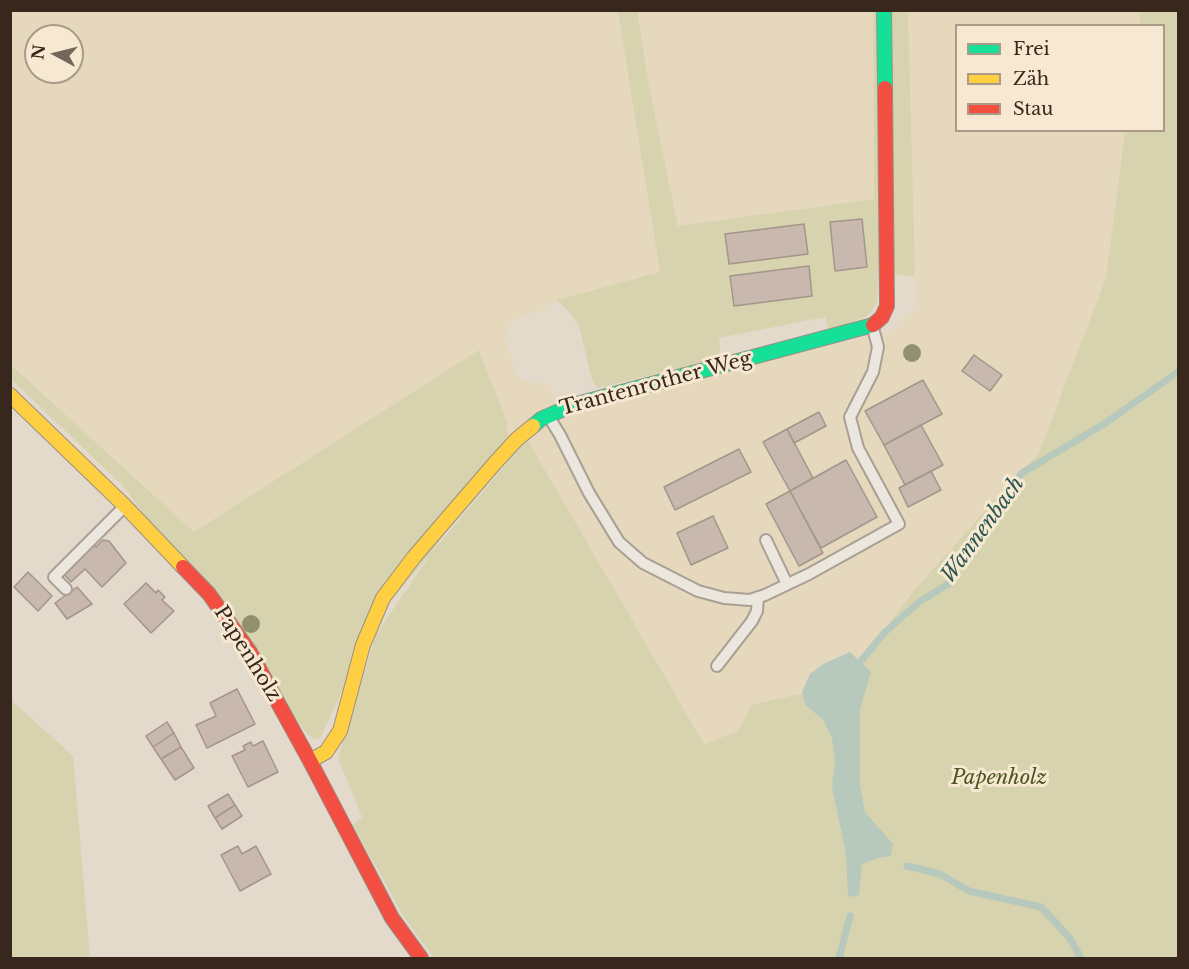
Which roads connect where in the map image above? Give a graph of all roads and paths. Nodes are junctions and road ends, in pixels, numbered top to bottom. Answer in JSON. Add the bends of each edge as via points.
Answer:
{"nodes":[{"id":1,"x":884,"y":10,"type":"edge"},
{"id":2,"x":872,"y":326,"type":"junction"},
{"id":3,"x":10,"y":395,"type":"edge"},
{"id":4,"x":547,"y":415,"type":"junction"},
{"id":5,"x":125,"y":506,"type":"junction"},
{"id":6,"x":766,"y":540,"type":"dead end"},
{"id":7,"x":787,"y":584,"type":"junction"},
{"id":8,"x":66,"y":590,"type":"dead end"},
{"id":9,"x":758,"y":597,"type":"junction"},
{"id":10,"x":717,"y":666,"type":"dead end"},
{"id":11,"x":310,"y":761,"type":"junction"},
{"id":12,"x":421,"y":958,"type":"edge"}],
"edges":[{"from":1,"to":2,"type":"street","via":[[887,306]]},
{"from":2,"to":4,"type":"street","name":"Trantenrother Weg"},
{"from":2,"to":7,"type":"lane","via":[[878,347],[873,372],[850,417],[858,448],[899,524]]},
{"from":3,"to":5,"type":"street","name":"Papenholz"},
{"from":4,"to":9,"type":"lane","via":[[619,542],[643,563],[698,591],[724,598]]},
{"from":4,"to":11,"type":"street","name":"Trantenrother Weg","via":[[495,463],[383,598],[363,645],[340,731],[326,752]]},
{"from":5,"to":8,"type":"lane","via":[[54,577]]},
{"from":5,"to":11,"type":"street","name":"Papenholz","via":[[231,623]]},
{"from":6,"to":7,"type":"lane"},
{"from":7,"to":9,"type":"lane"},
{"from":9,"to":10,"type":"lane","via":[[752,621]]},
{"from":11,"to":12,"type":"street","name":"Papenholz","via":[[392,918]]}]}
